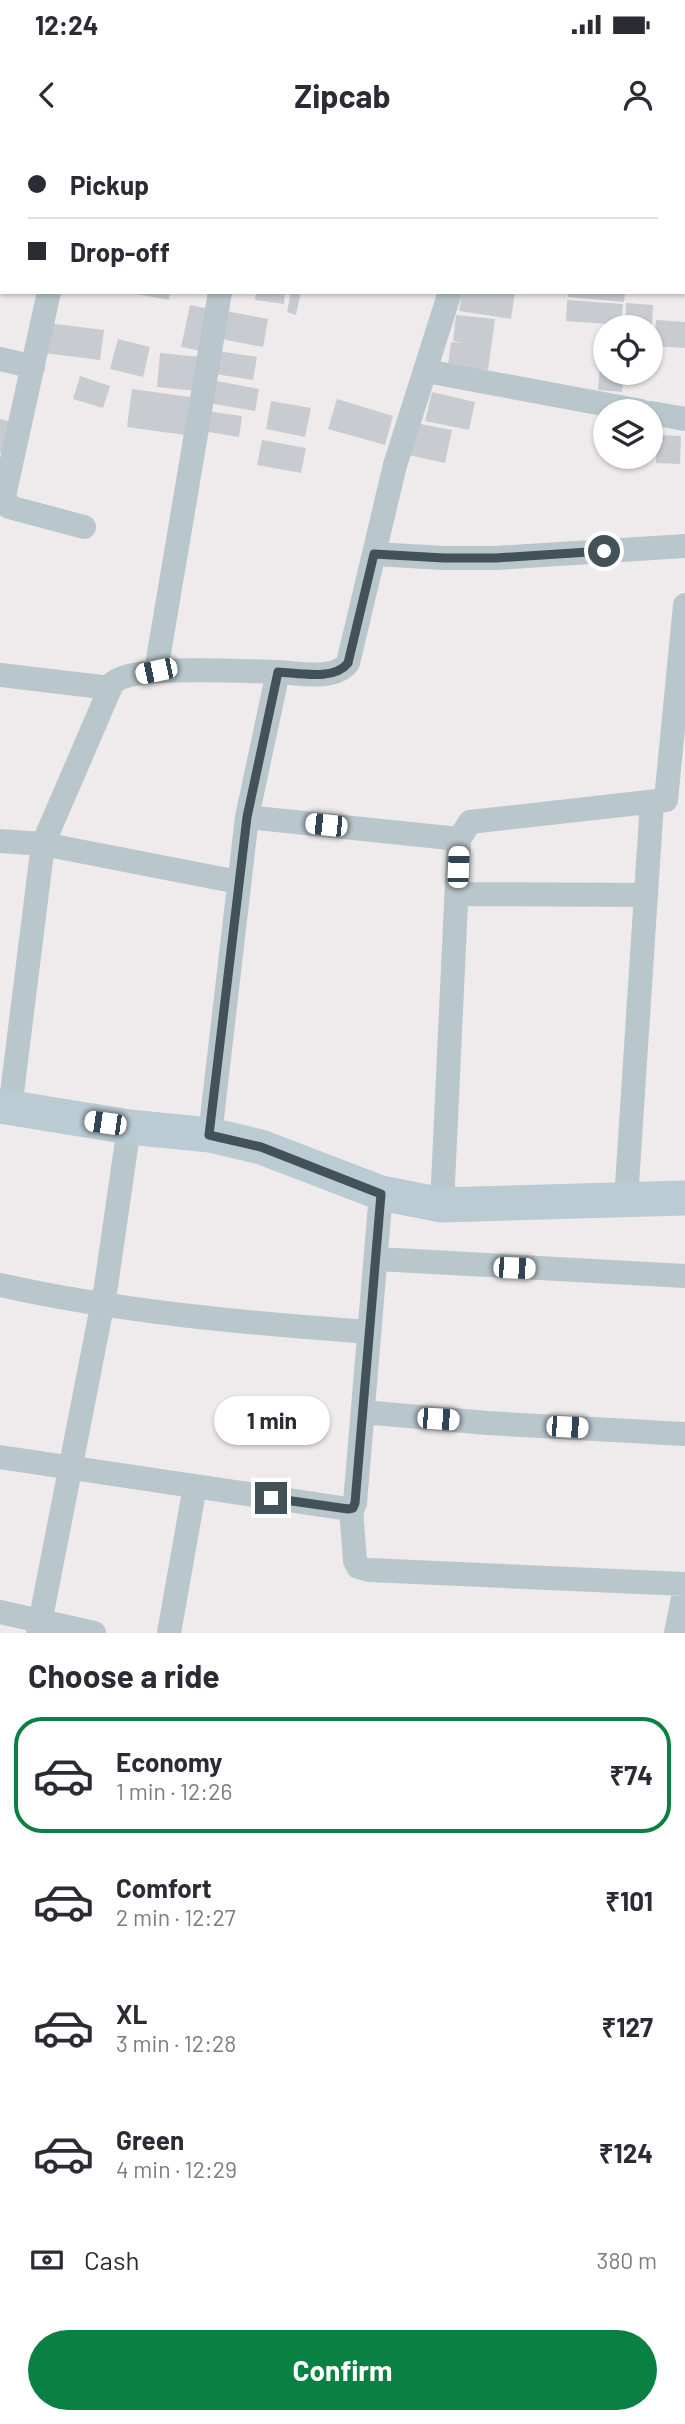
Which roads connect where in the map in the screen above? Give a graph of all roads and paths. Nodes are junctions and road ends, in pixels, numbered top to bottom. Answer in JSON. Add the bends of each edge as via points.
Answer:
{"nodes":[{"id":1,"x":49,"y":294,"type":"edge"},
{"id":2,"x":220,"y":294,"type":"edge"},
{"id":3,"x":449,"y":294,"type":"edge"},
{"id":4,"x":0,"y":359,"type":"edge"},
{"id":5,"x":33,"y":366,"type":"junction"},
{"id":6,"x":426,"y":372,"type":"junction"},
{"id":7,"x":593,"y":402,"type":"edge"},
{"id":8,"x":663,"y":415,"type":"edge"},
{"id":9,"x":685,"y":419,"type":"edge"},
{"id":10,"x":84,"y":527,"type":"dead end"},
{"id":11,"x":685,"y":546,"type":"edge"},
{"id":12,"x":374,"y":554,"type":"junction"},
{"id":13,"x":685,"y":605,"type":"edge"},
{"id":14,"x":683,"y":646,"type":"edge"},
{"id":15,"x":156,"y":671,"type":"junction"},
{"id":16,"x":278,"y":672,"type":"junction"},
{"id":17,"x":0,"y":675,"type":"edge"},
{"id":18,"x":110,"y":688,"type":"junction"},
{"id":19,"x":668,"y":801,"type":"edge"},
{"id":20,"x":247,"y":817,"type":"junction"},
{"id":21,"x":459,"y":839,"type":"junction"},
{"id":22,"x":0,"y":841,"type":"edge"},
{"id":23,"x":43,"y":844,"type":"junction"},
{"id":24,"x":238,"y":882,"type":"junction"},
{"id":25,"x":457,"y":894,"type":"junction"},
{"id":26,"x":646,"y":895,"type":"junction"},
{"id":27,"x":5,"y":1107,"type":"edge"},
{"id":28,"x":129,"y":1126,"type":"junction"},
{"id":29,"x":209,"y":1135,"type":"junction"},
{"id":30,"x":381,"y":1194,"type":"junction"},
{"id":31,"x":626,"y":1200,"type":"junction"},
{"id":32,"x":685,"y":1201,"type":"edge"},
{"id":33,"x":442,"y":1205,"type":"junction"},
{"id":34,"x":377,"y":1259,"type":"junction"},
{"id":35,"x":685,"y":1276,"type":"edge"},
{"id":36,"x":0,"y":1285,"type":"edge"},
{"id":37,"x":102,"y":1305,"type":"junction"},
{"id":38,"x":369,"y":1332,"type":"junction"},
{"id":39,"x":363,"y":1412,"type":"junction"},
{"id":40,"x":685,"y":1434,"type":"edge"},
{"id":41,"x":0,"y":1457,"type":"edge"},
{"id":42,"x":72,"y":1467,"type":"junction"},
{"id":43,"x":195,"y":1486,"type":"junction"},
{"id":44,"x":351,"y":1508,"type":"junction"},
{"id":45,"x":685,"y":1586,"type":"edge"},
{"id":46,"x":0,"y":1612,"type":"edge"},
{"id":47,"x":40,"y":1627,"type":"edge"},
{"id":48,"x":94,"y":1633,"type":"edge"},
{"id":49,"x":169,"y":1633,"type":"edge"},
{"id":50,"x":676,"y":1633,"type":"edge"}],
"edges":[{"from":1,"to":5,"type":"street"},
{"from":2,"to":15,"type":"street"},
{"from":3,"to":6,"type":"street"},
{"from":4,"to":5,"type":"street"},
{"from":5,"to":10,"type":"street","via":[[5,502],[9,507]]},
{"from":6,"to":7,"type":"street"},
{"from":6,"to":12,"type":"street","via":[[395,465]]},
{"from":8,"to":9,"type":"street"},
{"from":11,"to":12,"type":"street","via":[[496,558]]},
{"from":12,"to":16,"type":"street","via":[[345,668],[334,674]]},
{"from":13,"to":14,"type":"street"},
{"from":14,"to":19,"type":"street"},
{"from":15,"to":16,"type":"street"},
{"from":15,"to":18,"type":"street","via":[[117,679]]},
{"from":16,"to":20,"type":"street"},
{"from":17,"to":18,"type":"street"},
{"from":18,"to":23,"type":"street"},
{"from":19,"to":21,"type":"street","via":[[470,821]]},
{"from":19,"to":26,"type":"street"},
{"from":20,"to":21,"type":"street"},
{"from":20,"to":24,"type":"street"},
{"from":21,"to":25,"type":"street"},
{"from":22,"to":23,"type":"street"},
{"from":23,"to":24,"type":"street"},
{"from":23,"to":27,"type":"street"},
{"from":24,"to":29,"type":"street"},
{"from":25,"to":26,"type":"street"},
{"from":25,"to":33,"type":"street"},
{"from":26,"to":31,"type":"street"},
{"from":27,"to":28,"type":"street"},
{"from":28,"to":29,"type":"street"},
{"from":28,"to":37,"type":"street"},
{"from":29,"to":30,"type":"street","via":[[261,1147]]},
{"from":30,"to":33,"type":"street"},
{"from":30,"to":34,"type":"street"},
{"from":31,"to":32,"type":"street"},
{"from":31,"to":33,"type":"street"},
{"from":34,"to":35,"type":"street"},
{"from":34,"to":38,"type":"street"},
{"from":36,"to":37,"type":"street"},
{"from":37,"to":38,"type":"street"},
{"from":37,"to":42,"type":"street"},
{"from":38,"to":39,"type":"street"},
{"from":39,"to":40,"type":"street"},
{"from":39,"to":44,"type":"street"},
{"from":41,"to":42,"type":"street"},
{"from":42,"to":43,"type":"street"},
{"from":42,"to":47,"type":"street"},
{"from":43,"to":44,"type":"street"},
{"from":43,"to":49,"type":"street"},
{"from":44,"to":45,"type":"street","via":[[355,1561],[369,1570]]},
{"from":45,"to":50,"type":"street"},
{"from":46,"to":47,"type":"street"},
{"from":47,"to":48,"type":"street"}]}
